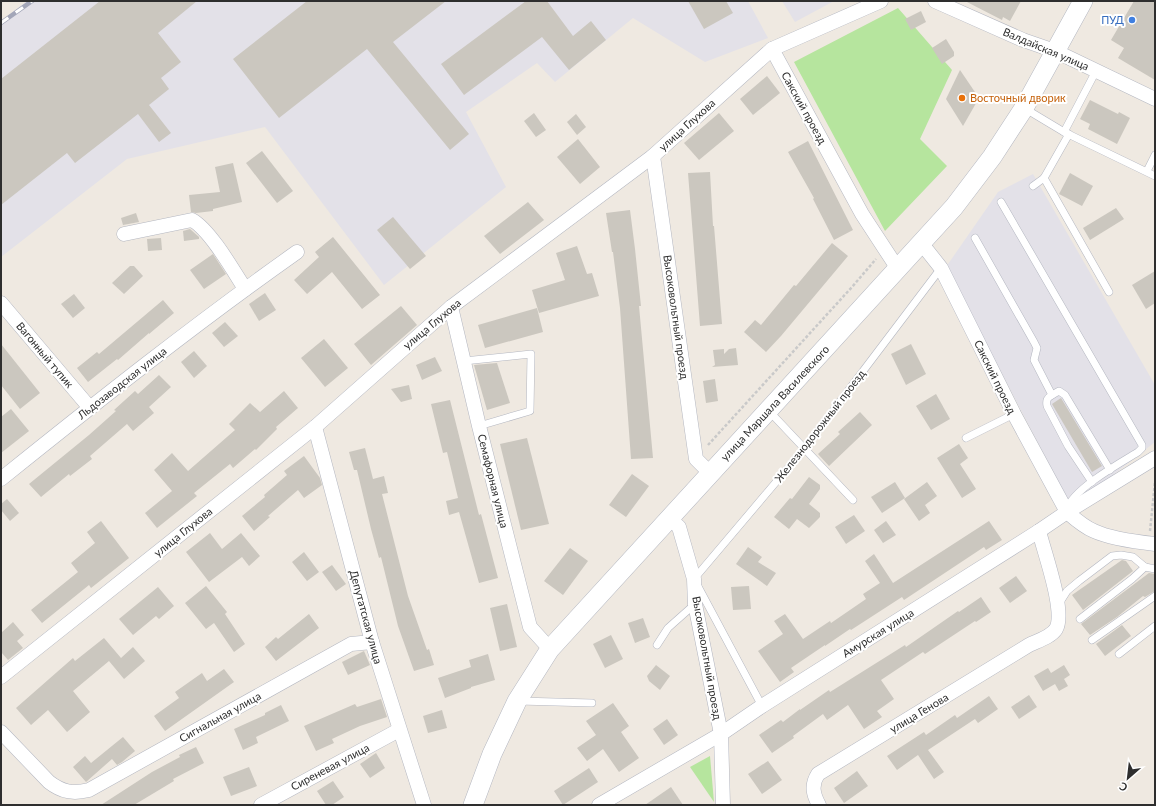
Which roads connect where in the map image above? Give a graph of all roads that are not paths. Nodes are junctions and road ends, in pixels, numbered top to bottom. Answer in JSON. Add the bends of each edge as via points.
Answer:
{"nodes":[{"id":1,"x":881,"y":1,"type":"edge"},
{"id":2,"x":935,"y":1,"type":"edge"},
{"id":3,"x":1083,"y":1,"type":"edge"},
{"id":4,"x":772,"y":49,"type":"junction"},
{"id":5,"x":1054,"y":51,"type":"junction"},
{"id":6,"x":1096,"y":71,"type":"junction"},
{"id":7,"x":1155,"y":99,"type":"edge"},
{"id":8,"x":1024,"y":108,"type":"junction"},
{"id":9,"x":1066,"y":133,"type":"junction"},
{"id":10,"x":1155,"y":155,"type":"edge"},
{"id":11,"x":653,"y":156,"type":"junction"},
{"id":12,"x":1147,"y":171,"type":"junction"},
{"id":13,"x":1155,"y":176,"type":"edge"},
{"id":14,"x":1044,"y":178,"type":"junction"},
{"id":15,"x":1033,"y":186,"type":"dead end"},
{"id":16,"x":1001,"y":202,"type":"dead end"},
{"id":17,"x":124,"y":234,"type":"dead end"},
{"id":18,"x":975,"y":238,"type":"dead end"},
{"id":19,"x":922,"y":244,"type":"junction"},
{"id":20,"x":297,"y":252,"type":"dead end"},
{"id":21,"x":941,"y":268,"type":"junction"},
{"id":22,"x":898,"y":269,"type":"junction"},
{"id":23,"x":245,"y":289,"type":"junction"},
{"id":24,"x":1108,"y":292,"type":"dead end"},
{"id":25,"x":1,"y":303,"type":"edge"},
{"id":26,"x":451,"y":307,"type":"junction"},
{"id":27,"x":464,"y":361,"type":"junction"},
{"id":28,"x":1052,"y":395,"type":"junction"},
{"id":29,"x":90,"y":408,"type":"junction"},
{"id":30,"x":769,"y":411,"type":"junction"},
{"id":31,"x":1014,"y":414,"type":"junction"},
{"id":32,"x":479,"y":426,"type":"junction"},
{"id":33,"x":315,"y":427,"type":"junction"},
{"id":34,"x":966,"y":438,"type":"dead end"},
{"id":35,"x":804,"y":449,"type":"junction"},
{"id":36,"x":1155,"y":458,"type":"edge"},
{"id":37,"x":1110,"y":470,"type":"junction"},
{"id":38,"x":710,"y":473,"type":"junction"},
{"id":39,"x":1,"y":479,"type":"edge"},
{"id":40,"x":1092,"y":482,"type":"junction"},
{"id":41,"x":853,"y":500,"type":"dead end"},
{"id":42,"x":1066,"y":512,"type":"junction"},
{"id":43,"x":669,"y":518,"type":"junction"},
{"id":44,"x":1039,"y":531,"type":"junction"},
{"id":45,"x":1152,"y":544,"type":"edge"},
{"id":46,"x":1145,"y":567,"type":"junction"},
{"id":47,"x":1155,"y":569,"type":"edge"},
{"id":48,"x":694,"y":579,"type":"junction"},
{"id":49,"x":1155,"y":596,"type":"edge"},
{"id":50,"x":696,"y":604,"type":"junction"},
{"id":51,"x":1058,"y":605,"type":"junction"},
{"id":52,"x":1080,"y":619,"type":"dead end"},
{"id":53,"x":1155,"y":626,"type":"edge"},
{"id":54,"x":1092,"y":640,"type":"dead end"},
{"id":55,"x":372,"y":642,"type":"junction"},
{"id":56,"x":657,"y":645,"type":"dead end"},
{"id":57,"x":550,"y":648,"type":"junction"},
{"id":58,"x":1119,"y":654,"type":"dead end"},
{"id":59,"x":1,"y":676,"type":"edge"},
{"id":60,"x":517,"y":701,"type":"junction"},
{"id":61,"x":592,"y":703,"type":"dead end"},
{"id":62,"x":762,"y":706,"type":"junction"},
{"id":63,"x":399,"y":730,"type":"junction"},
{"id":64,"x":1,"y":732,"type":"edge"},
{"id":65,"x":721,"y":734,"type":"junction"},
{"id":66,"x":261,"y":805,"type":"edge"},
{"id":67,"x":424,"y":805,"type":"edge"},
{"id":68,"x":473,"y":805,"type":"edge"},
{"id":69,"x":599,"y":805,"type":"edge"},
{"id":70,"x":723,"y":805,"type":"edge"},
{"id":71,"x":819,"y":805,"type":"edge"}],
"edges":[{"from":1,"to":4,"type":"street","name":"улица Глухова"},
{"from":2,"to":5,"type":"street","name":"Валдайская улица"},
{"from":3,"to":5,"type":"main road","name":"улица Маршала Василевского"},
{"from":4,"to":11,"type":"street","name":"улица Глухова"},
{"from":4,"to":22,"type":"street","name":"Сакский проезд","via":[[862,214]]},
{"from":5,"to":6,"type":"street","name":"Валдайская улица"},
{"from":5,"to":8,"type":"main road","name":"улица Маршала Василевского"},
{"from":6,"to":7,"type":"street","name":"Валдайская улица"},
{"from":6,"to":9,"type":"lane"},
{"from":8,"to":9,"type":"lane"},
{"from":8,"to":19,"type":"main road","name":"улица Маршала Василевского","via":[[968,190]]},
{"from":9,"to":12,"type":"lane"},
{"from":9,"to":14,"type":"lane"},
{"from":10,"to":12,"type":"lane"},
{"from":11,"to":26,"type":"street","name":"улица Глухова"},
{"from":11,"to":38,"type":"street","name":"Высоковольтный проезд","via":[[696,459]]},
{"from":12,"to":13,"type":"lane"},
{"from":14,"to":15,"type":"lane"},
{"from":14,"to":24,"type":"lane"},
{"from":16,"to":37,"type":"lane","via":[[1142,445],[1138,452]]},
{"from":17,"to":23,"type":"street","via":[[192,220],[206,233]]},
{"from":18,"to":28,"type":"lane","via":[[1037,348],[1034,360]]},
{"from":19,"to":21,"type":"street","name":"Сакский проезд"},
{"from":19,"to":22,"type":"main road","name":"улица Маршала Василевского"},
{"from":20,"to":23,"type":"street","name":"Льдозаводская улица"},
{"from":21,"to":31,"type":"street","name":"Сакский проезд"},
{"from":21,"to":35,"type":"lane","name":"Железнодорожный проезд"},
{"from":22,"to":30,"type":"main road","name":"улица Маршала Василевского"},
{"from":23,"to":29,"type":"street","name":"Льдозаводская улица"},
{"from":25,"to":29,"type":"street","name":"Вагонный тупик"},
{"from":26,"to":27,"type":"street","name":"Семафорная улица"},
{"from":26,"to":33,"type":"street","name":"улица Глухова"},
{"from":27,"to":32,"type":"street","name":"Семафорная улица"},
{"from":27,"to":32,"type":"lane","via":[[531,354],[530,411]]},
{"from":28,"to":37,"type":"lane","via":[[1059,392],[1065,396]]},
{"from":28,"to":40,"type":"lane","via":[[1048,398],[1047,406],[1068,446]]},
{"from":29,"to":39,"type":"street","name":"Льдозаводская улица"},
{"from":30,"to":35,"type":"lane"},
{"from":30,"to":38,"type":"main road","name":"улица Маршала Василевского"},
{"from":31,"to":34,"type":"lane"},
{"from":31,"to":42,"type":"street","name":"Сакский проезд"},
{"from":32,"to":57,"type":"street","name":"Семафорная улица","via":[[530,627]]},
{"from":33,"to":55,"type":"street","name":"Депутатская улица"},
{"from":33,"to":59,"type":"street","name":"улица Глухова"},
{"from":35,"to":41,"type":"lane"},
{"from":35,"to":48,"type":"lane","name":"Железнодорожный проезд"},
{"from":36,"to":42,"type":"street","name":"Амурская улица"},
{"from":37,"to":40,"type":"lane"},
{"from":38,"to":43,"type":"main road","name":"улица Маршала Василевского"},
{"from":40,"to":42,"type":"lane","via":[[1072,499]]},
{"from":42,"to":44,"type":"street","name":"Амурская улица"},
{"from":42,"to":45,"type":"street","via":[[1095,532]]},
{"from":43,"to":48,"type":"street","name":"Высоковольтный проезд","via":[[679,527]]},
{"from":43,"to":57,"type":"main road","name":"улица Маршала Василевского"},
{"from":44,"to":51,"type":"street"},
{"from":44,"to":62,"type":"street","name":"Амурская улица"},
{"from":46,"to":47,"type":"lane"},
{"from":46,"to":51,"type":"lane","via":[[1133,557],[1112,556],[1079,581]]},
{"from":46,"to":52,"type":"lane"},
{"from":48,"to":50,"type":"street","name":"Высоковольтный проезд"},
{"from":48,"to":62,"type":"lane"},
{"from":49,"to":54,"type":"lane"},
{"from":50,"to":56,"type":"lane","via":[[668,628]]},
{"from":50,"to":65,"type":"street","name":"Высоковольтный проезд"},
{"from":51,"to":71,"type":"street","name":"улица Генова","via":[[1059,619],[1055,630],[1048,636],[1029,645],[818,774],[813,791]]},
{"from":53,"to":58,"type":"lane"},
{"from":55,"to":63,"type":"street","name":"Депутатская улица"},
{"from":55,"to":64,"type":"street","name":"Сигнальная улица","via":[[351,644],[89,790],[78,793],[68,792],[49,782]]},
{"from":57,"to":60,"type":"main road","name":"улица Маршала Василевского"},
{"from":60,"to":61,"type":"lane"},
{"from":60,"to":68,"type":"main road","name":"улица Маршала Василевского","via":[[492,754]]},
{"from":62,"to":65,"type":"street","name":"Амурская улица"},
{"from":63,"to":66,"type":"street","name":"Сиреневая улица"},
{"from":63,"to":67,"type":"street","name":"Депутатская улица"},
{"from":65,"to":69,"type":"street","name":"Амурская улица"},
{"from":65,"to":70,"type":"street","name":"Высоковольтный проезд"}]}
